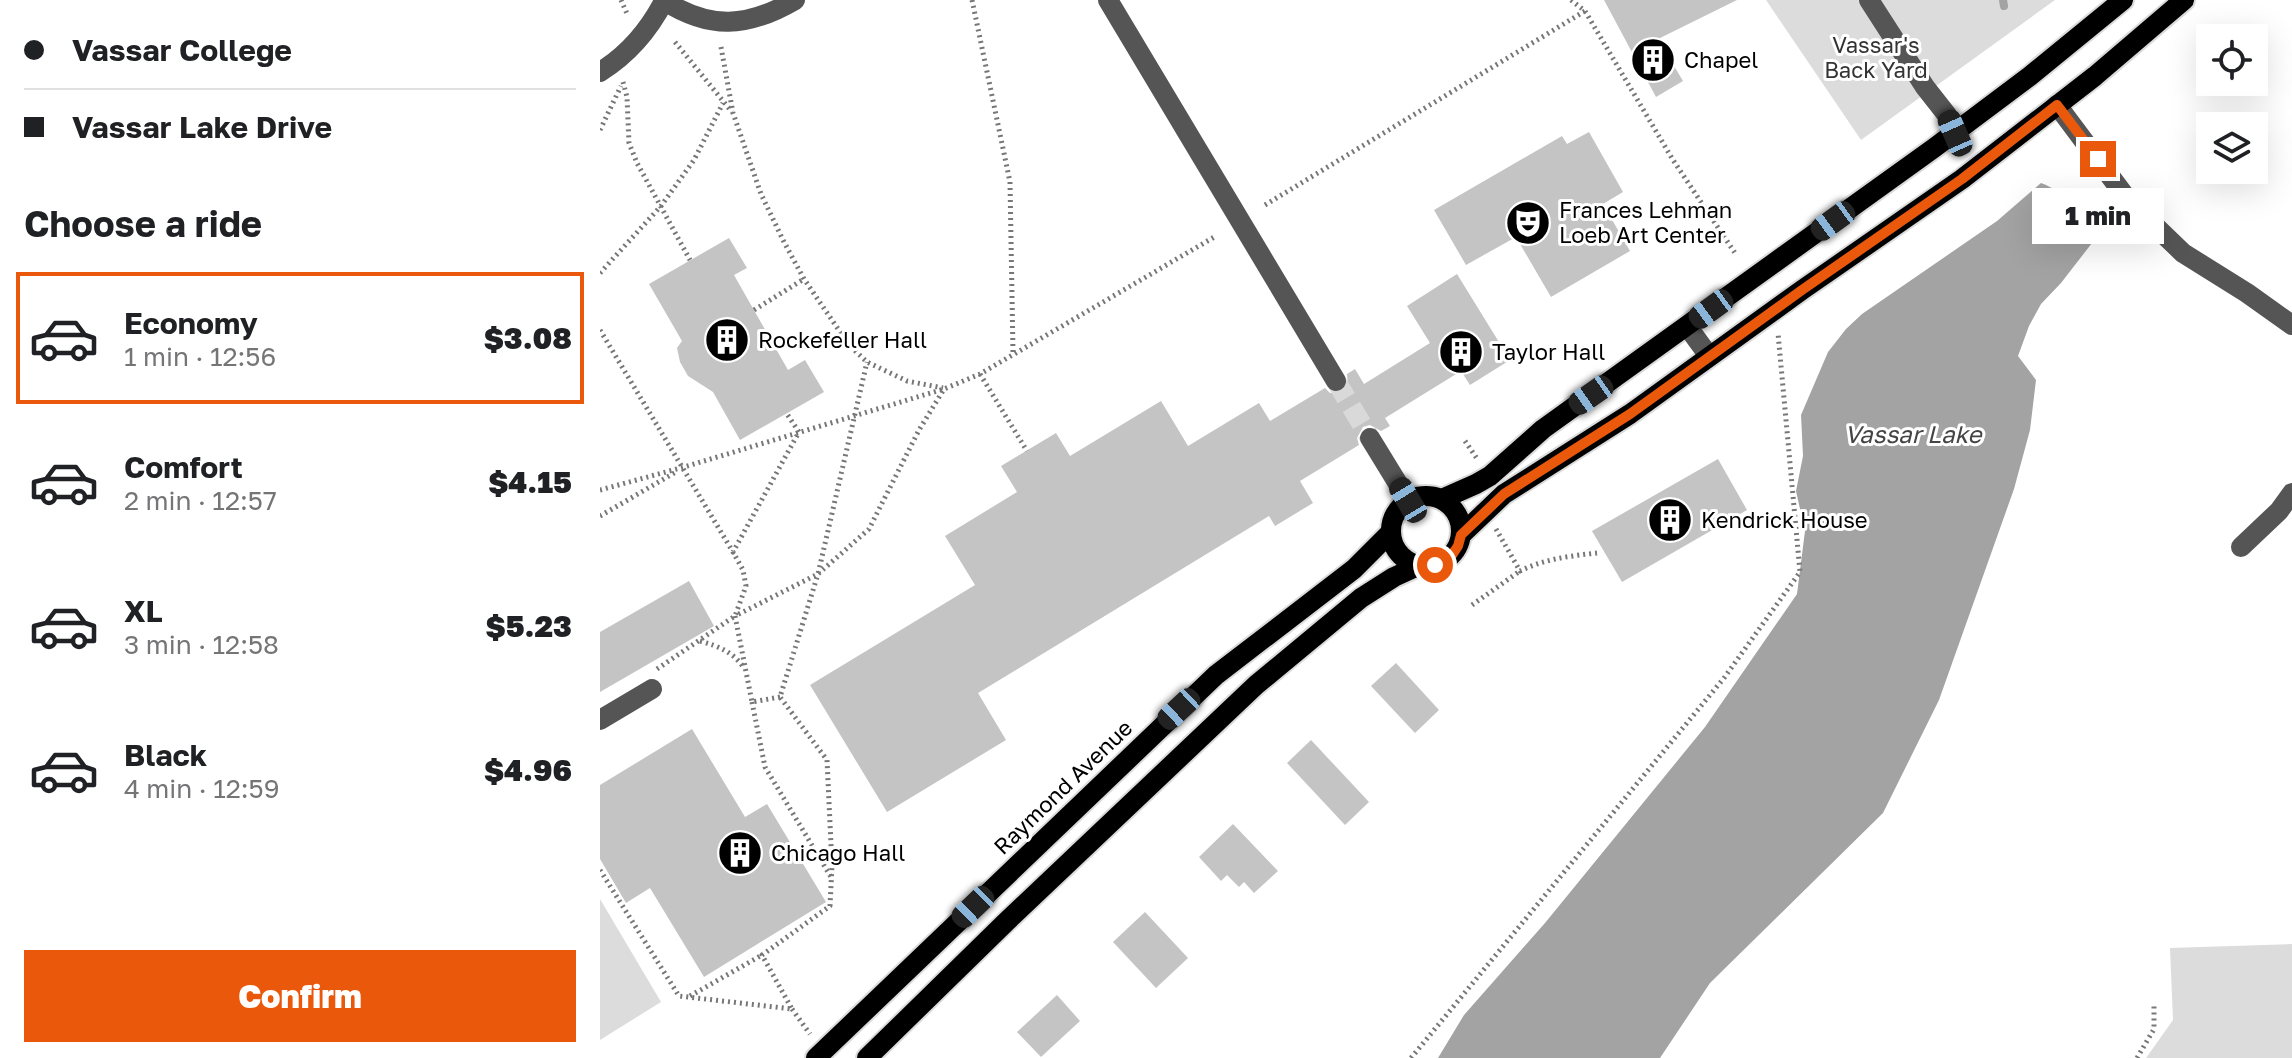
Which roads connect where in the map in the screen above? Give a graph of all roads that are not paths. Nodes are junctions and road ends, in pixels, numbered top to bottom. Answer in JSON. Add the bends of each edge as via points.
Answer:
{"nodes":[{"id":1,"x":663,"y":0,"type":"edge"},
{"id":2,"x":795,"y":0,"type":"edge"},
{"id":3,"x":1108,"y":0,"type":"edge"},
{"id":4,"x":1869,"y":0,"type":"edge"},
{"id":5,"x":2123,"y":0,"type":"edge"},
{"id":6,"x":2184,"y":0,"type":"edge"},
{"id":7,"x":600,"y":72,"type":"edge"},
{"id":8,"x":2057,"y":105,"type":"junction"},
{"id":9,"x":1955,"y":133,"type":"junction"},
{"id":10,"x":2292,"y":325,"type":"edge"},
{"id":11,"x":1687,"y":326,"type":"junction"},
{"id":12,"x":1709,"y":356,"type":"junction"},
{"id":13,"x":1336,"y":381,"type":"tunnel mouth"},
{"id":14,"x":1370,"y":438,"type":"tunnel mouth"},
{"id":15,"x":2292,"y":493,"type":"edge"},
{"id":16,"x":1442,"y":499,"type":"junction"},
{"id":17,"x":1408,"y":500,"type":"junction"},
{"id":18,"x":1390,"y":533,"type":"junction"},
{"id":19,"x":1461,"y":535,"type":"junction"},
{"id":20,"x":2241,"y":547,"type":"dead end"},
{"id":21,"x":1418,"y":566,"type":"junction"},
{"id":22,"x":653,"y":680,"type":"road end"},
{"id":23,"x":600,"y":720,"type":"edge"},
{"id":24,"x":816,"y":1050,"type":"edge"},
{"id":25,"x":867,"y":1058,"type":"edge"}],
"edges":[{"from":1,"to":2,"type":"street","via":[[699,19],[722,23],[765,15]]},
{"from":1,"to":7,"type":"street","via":[[643,35]]},
{"from":3,"to":13,"type":"street"},
{"from":4,"to":9,"type":"street"},
{"from":5,"to":9,"type":"main road"},
{"from":6,"to":8,"type":"main road"},
{"from":8,"to":10,"type":"street","via":[[2128,200],[2183,253]]},
{"from":8,"to":12,"type":"main road","via":[[1962,179]]},
{"from":9,"to":11,"type":"main road"},
{"from":11,"to":12,"type":"street"},
{"from":11,"to":16,"type":"main road","via":[[1543,429],[1490,476]]},
{"from":12,"to":19,"type":"main road","via":[[1504,494]]},
{"from":14,"to":17,"type":"street"},
{"from":15,"to":20,"type":"street"},
{"from":16,"to":17,"type":"main road","via":[[1431,495]]},
{"from":16,"to":19,"type":"main road","via":[[1457,514]]},
{"from":17,"to":18,"type":"main road","name":"Raymond Avenue","via":[[1394,514]]},
{"from":18,"to":21,"type":"main road","via":[[1396,550]]},
{"from":18,"to":24,"type":"main road","name":"Raymond Avenue","via":[[1354,569],[1216,675]]},
{"from":19,"to":21,"type":"main road","via":[[1443,562]]},
{"from":21,"to":25,"type":"main road","via":[[1361,598],[1256,685]]},
{"from":22,"to":23,"type":"street"}]}
